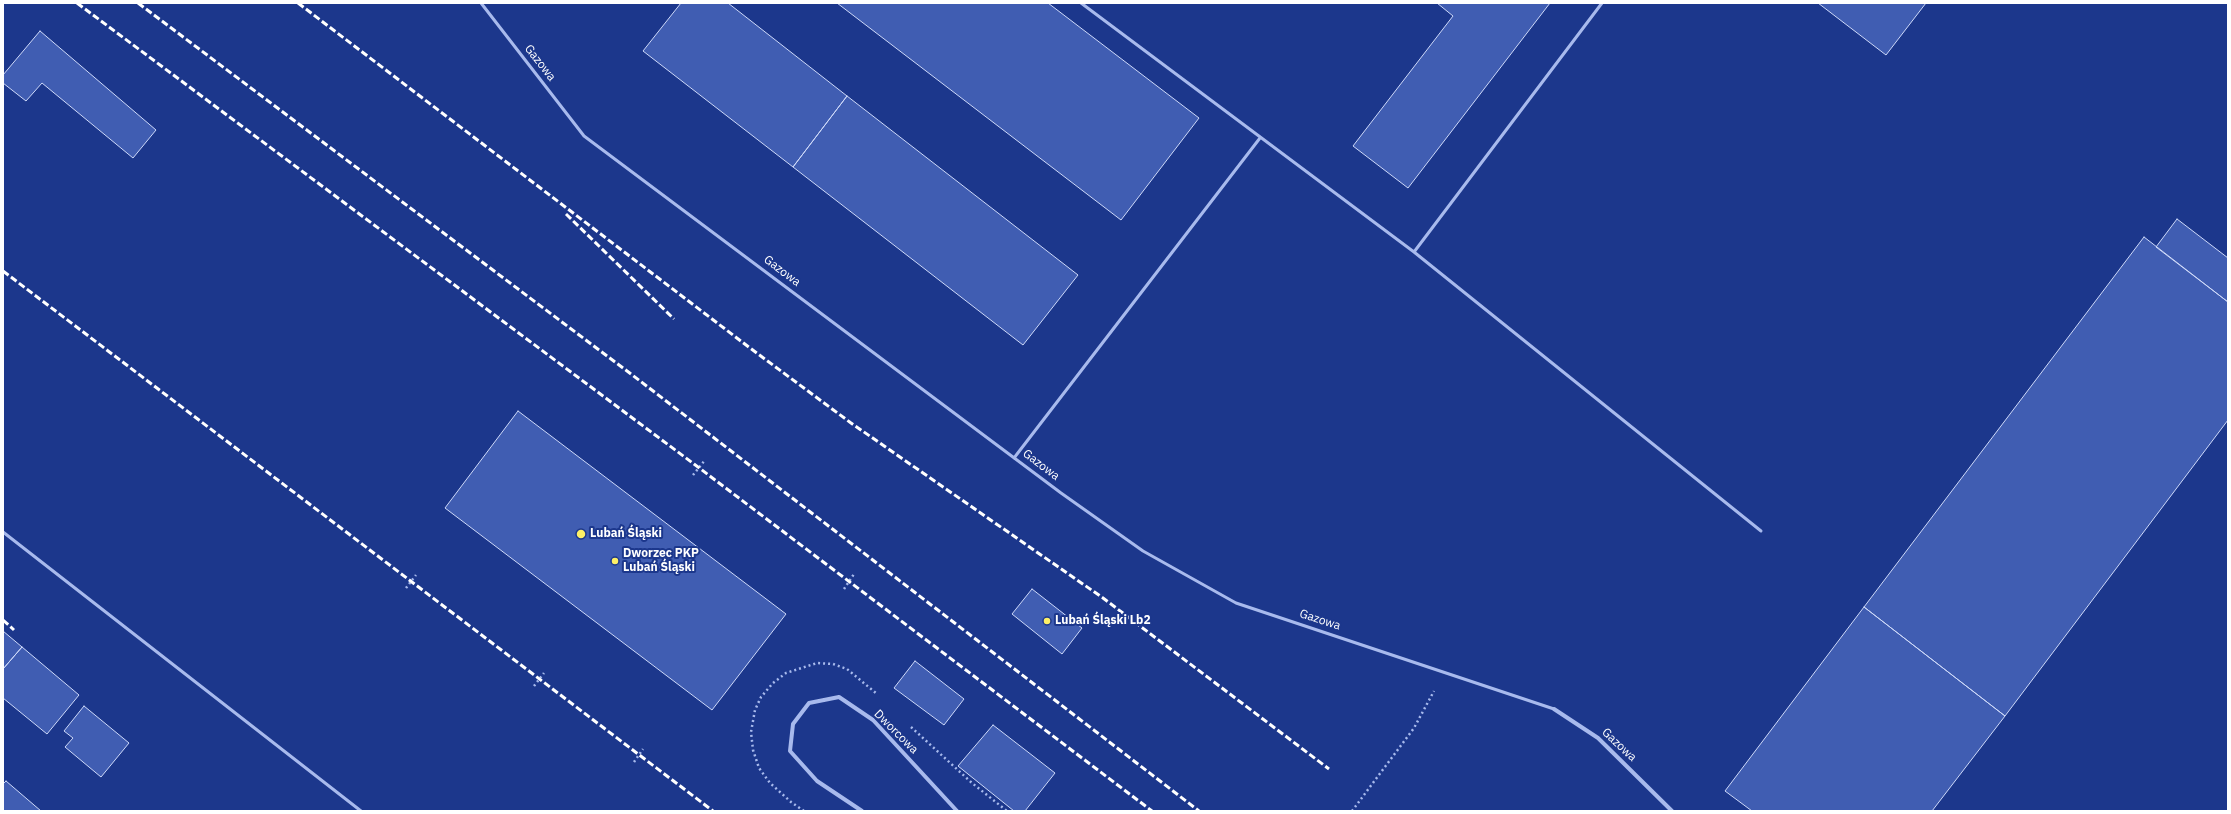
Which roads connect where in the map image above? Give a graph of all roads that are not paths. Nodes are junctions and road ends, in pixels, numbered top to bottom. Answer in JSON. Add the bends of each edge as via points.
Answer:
{"nodes":[{"id":1,"x":481,"y":3,"type":"edge"},
{"id":2,"x":1081,"y":3,"type":"edge"},
{"id":3,"x":1602,"y":3,"type":"edge"},
{"id":4,"x":1260,"y":138,"type":"junction"},
{"id":5,"x":1414,"y":252,"type":"junction"},
{"id":6,"x":1014,"y":458,"type":"junction"},
{"id":7,"x":1761,"y":531,"type":"dead end"},
{"id":8,"x":3,"y":532,"type":"edge"},
{"id":9,"x":1554,"y":709,"type":"joint"},
{"id":10,"x":361,"y":811,"type":"edge"},
{"id":11,"x":862,"y":811,"type":"edge"},
{"id":12,"x":957,"y":811,"type":"edge"},
{"id":13,"x":1672,"y":811,"type":"edge"}],
"edges":[{"from":1,"to":6,"type":"lane","name":"Gazowa","via":[[584,136]]},
{"from":2,"to":4,"type":"lane"},
{"from":3,"to":5,"type":"lane"},
{"from":4,"to":5,"type":"lane"},
{"from":4,"to":6,"type":"lane"},
{"from":5,"to":7,"type":"lane"},
{"from":6,"to":9,"type":"lane","name":"Gazowa","via":[[1143,551],[1236,603]]},
{"from":8,"to":10,"type":"lane"},
{"from":9,"to":13,"type":"street","name":"Gazowa","via":[[1598,738]]},
{"from":11,"to":12,"type":"street","name":"Dworcowa","via":[[817,781],[790,751],[794,724],[809,703],[839,697],[873,720]]}]}
